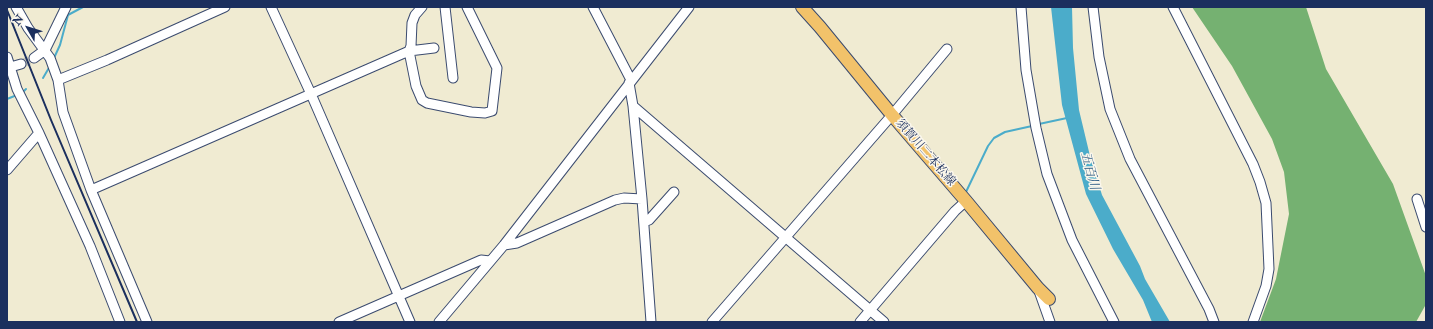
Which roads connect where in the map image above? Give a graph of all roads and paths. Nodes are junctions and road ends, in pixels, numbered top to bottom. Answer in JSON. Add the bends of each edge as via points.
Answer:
{"nodes":[{"id":1,"x":16,"y":7,"type":"edge"},
{"id":2,"x":66,"y":7,"type":"edge"},
{"id":3,"x":225,"y":7,"type":"edge"},
{"id":4,"x":271,"y":7,"type":"edge"},
{"id":5,"x":422,"y":7,"type":"edge"},
{"id":6,"x":445,"y":7,"type":"edge"},
{"id":7,"x":467,"y":7,"type":"edge"},
{"id":8,"x":593,"y":7,"type":"edge"},
{"id":9,"x":689,"y":7,"type":"edge"},
{"id":10,"x":802,"y":7,"type":"edge"},
{"id":11,"x":1021,"y":7,"type":"edge"},
{"id":12,"x":1093,"y":7,"type":"edge"},
{"id":13,"x":1173,"y":7,"type":"edge"},
{"id":14,"x":434,"y":48,"type":"dead end"},
{"id":15,"x":947,"y":49,"type":"dead end"},
{"id":16,"x":409,"y":51,"type":"junction"},
{"id":17,"x":47,"y":54,"type":"junction"},
{"id":18,"x":7,"y":57,"type":"edge"},
{"id":19,"x":34,"y":58,"type":"tunnel mouth"},
{"id":20,"x":21,"y":64,"type":"tunnel mouth"},
{"id":21,"x":9,"y":68,"type":"edge"},
{"id":22,"x":453,"y":78,"type":"dead end"},
{"id":23,"x":58,"y":80,"type":"junction"},
{"id":24,"x":630,"y":82,"type":"junction"},
{"id":25,"x":311,"y":94,"type":"junction"},
{"id":26,"x":633,"y":106,"type":"junction"},
{"id":27,"x":892,"y":115,"type":"junction"},
{"id":28,"x":39,"y":133,"type":"junction"},
{"id":29,"x":7,"y":170,"type":"edge"},
{"id":30,"x":91,"y":190,"type":"junction"},
{"id":31,"x":674,"y":192,"type":"dead end"},
{"id":32,"x":642,"y":199,"type":"junction"},
{"id":33,"x":1416,"y":199,"type":"dead end"},
{"id":34,"x":966,"y":201,"type":"junction"},
{"id":35,"x":644,"y":222,"type":"junction"},
{"id":36,"x":1426,"y":226,"type":"edge"},
{"id":37,"x":786,"y":238,"type":"junction"},
{"id":38,"x":504,"y":245,"type":"junction"},
{"id":39,"x":490,"y":261,"type":"junction"},
{"id":40,"x":1038,"y":288,"type":"junction"},
{"id":41,"x":398,"y":296,"type":"junction"},
{"id":42,"x":1049,"y":299,"type":"dead end"},
{"id":43,"x":870,"y":310,"type":"junction"},
{"id":44,"x":120,"y":322,"type":"edge"},
{"id":45,"x":147,"y":322,"type":"edge"},
{"id":46,"x":339,"y":322,"type":"edge"},
{"id":47,"x":410,"y":322,"type":"edge"},
{"id":48,"x":439,"y":322,"type":"edge"},
{"id":49,"x":651,"y":322,"type":"edge"},
{"id":50,"x":712,"y":322,"type":"edge"},
{"id":51,"x":860,"y":322,"type":"edge"},
{"id":52,"x":884,"y":322,"type":"edge"},
{"id":53,"x":1050,"y":322,"type":"edge"},
{"id":54,"x":1114,"y":322,"type":"edge"},
{"id":55,"x":1214,"y":322,"type":"edge"},
{"id":56,"x":1253,"y":322,"type":"edge"}],
"edges":[{"from":1,"to":17,"type":"street"},
{"from":2,"to":17,"type":"street"},
{"from":3,"to":23,"type":"street"},
{"from":4,"to":25,"type":"street"},
{"from":5,"to":16,"type":"street","via":[[412,23]]},
{"from":6,"to":22,"type":"street"},
{"from":7,"to":16,"type":"street","via":[[497,68],[493,108],[490,112],[471,112],[424,102],[416,86]]},
{"from":8,"to":24,"type":"street"},
{"from":9,"to":24,"type":"street"},
{"from":10,"to":27,"type":"main road","name":"須賀川二本松線"},
{"from":11,"to":54,"type":"street","via":[[1026,70],[1047,174],[1072,240]]},
{"from":12,"to":55,"type":"street","via":[[1099,57],[1110,109],[1130,159]]},
{"from":13,"to":56,"type":"street","via":[[1253,164],[1266,202],[1269,269],[1266,286]]},
{"from":14,"to":16,"type":"street"},
{"from":15,"to":27,"type":"street"},
{"from":16,"to":25,"type":"street"},
{"from":17,"to":19,"type":"street"},
{"from":17,"to":23,"type":"street"},
{"from":18,"to":21,"type":"street"},
{"from":20,"to":21,"type":"street"},
{"from":21,"to":28,"type":"street"},
{"from":23,"to":30,"type":"street","via":[[63,112]]},
{"from":24,"to":26,"type":"street"},
{"from":24,"to":38,"type":"street"},
{"from":25,"to":30,"type":"street"},
{"from":25,"to":41,"type":"street"},
{"from":26,"to":32,"type":"street"},
{"from":26,"to":37,"type":"street"},
{"from":27,"to":34,"type":"main road","name":"須賀川二本松線"},
{"from":27,"to":37,"type":"street"},
{"from":28,"to":29,"type":"street"},
{"from":28,"to":44,"type":"street","via":[[90,246]]},
{"from":30,"to":45,"type":"street"},
{"from":31,"to":35,"type":"street","via":[[649,220]]},
{"from":32,"to":35,"type":"street"},
{"from":32,"to":38,"type":"street","via":[[615,200],[517,243]]},
{"from":33,"to":36,"type":"street"},
{"from":34,"to":40,"type":"main road","name":"須賀川二本松線"},
{"from":34,"to":43,"type":"street"},
{"from":35,"to":49,"type":"street"},
{"from":37,"to":43,"type":"street"},
{"from":37,"to":50,"type":"street"},
{"from":38,"to":39,"type":"street"},
{"from":39,"to":41,"type":"street","via":[[481,260]]},
{"from":39,"to":48,"type":"street"},
{"from":40,"to":42,"type":"main road","name":"須賀川二本松線"},
{"from":40,"to":53,"type":"street"},
{"from":41,"to":46,"type":"street"},
{"from":41,"to":47,"type":"street"},
{"from":43,"to":51,"type":"street"},
{"from":43,"to":52,"type":"street"}]}
